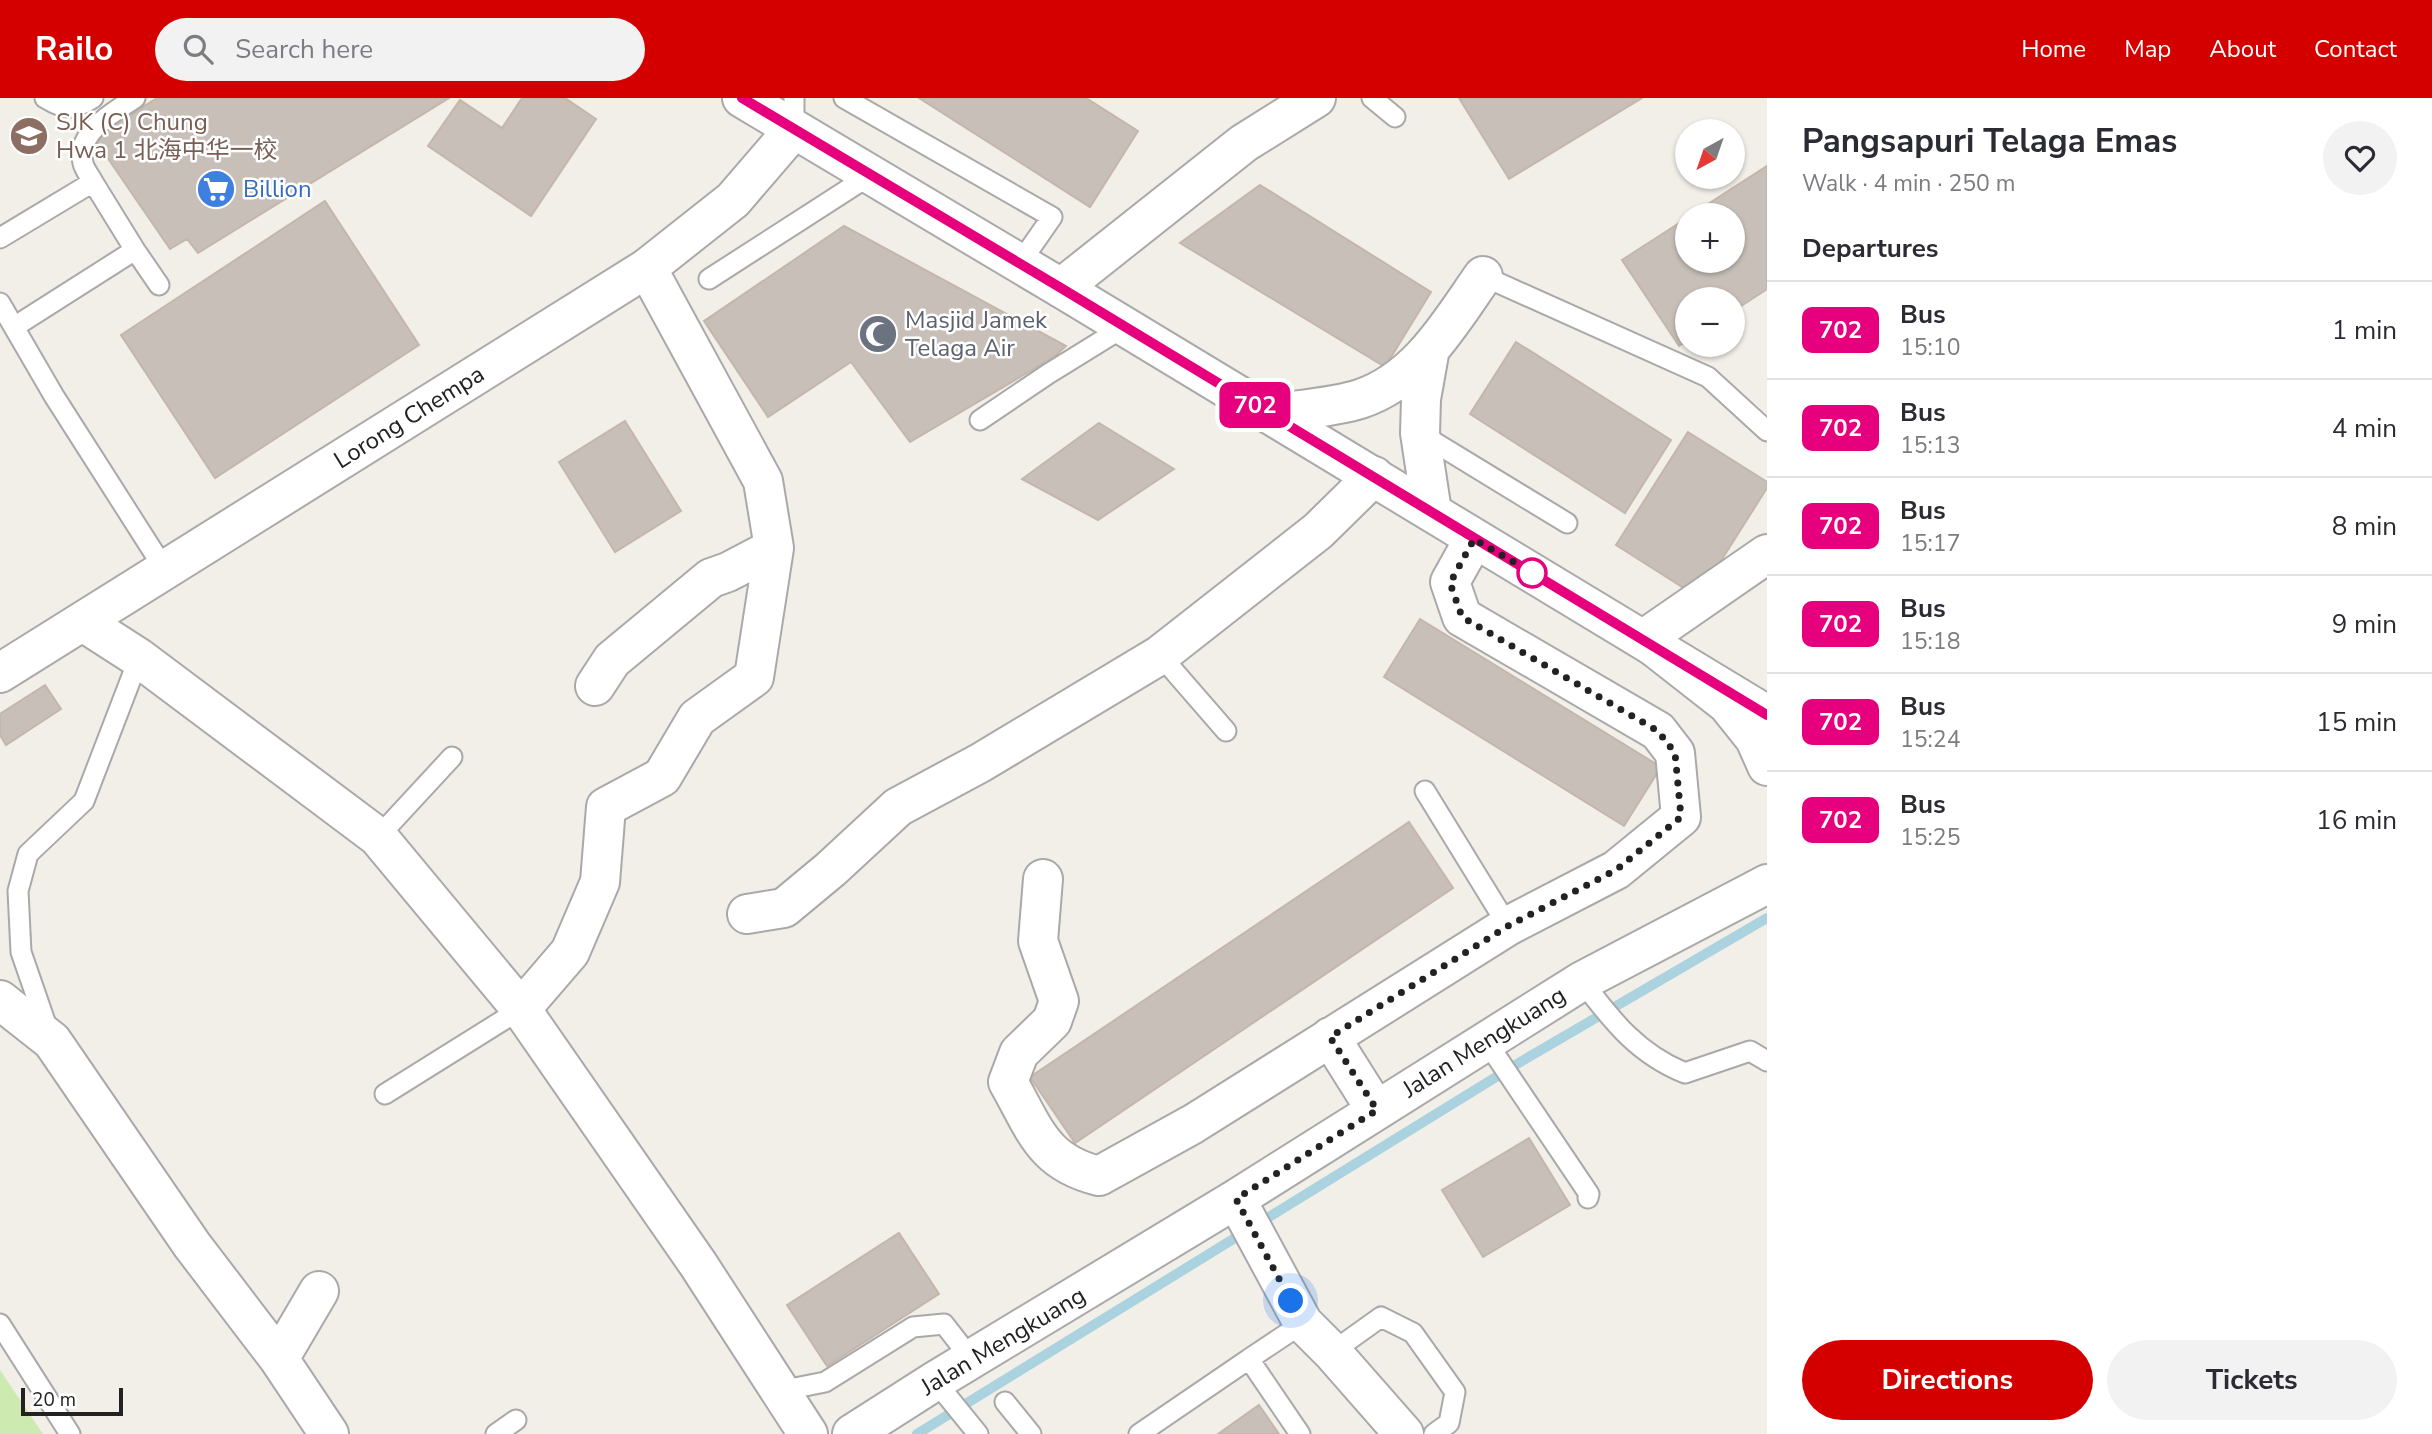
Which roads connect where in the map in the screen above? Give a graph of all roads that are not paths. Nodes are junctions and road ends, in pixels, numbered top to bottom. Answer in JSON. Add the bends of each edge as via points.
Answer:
{"nodes":[{"id":1,"x":45,"y":98,"type":"edge"},
{"id":2,"x":93,"y":98,"type":"edge"},
{"id":3,"x":135,"y":98,"type":"edge"},
{"id":4,"x":742,"y":98,"type":"edge"},
{"id":5,"x":844,"y":98,"type":"edge"},
{"id":6,"x":1316,"y":98,"type":"edge"},
{"id":7,"x":1371,"y":98,"type":"edge"},
{"id":8,"x":794,"y":113,"type":"edge"},
{"id":9,"x":1395,"y":117,"type":"dead end"},
{"id":10,"x":872,"y":174,"type":"junction"},
{"id":11,"x":93,"y":182,"type":"junction"},
{"id":12,"x":0,"y":238,"type":"edge"},
{"id":13,"x":135,"y":250,"type":"junction"},
{"id":14,"x":1020,"y":263,"type":"junction"},
{"id":15,"x":647,"y":268,"type":"junction"},
{"id":16,"x":1483,"y":276,"type":"joint"},
{"id":17,"x":709,"y":279,"type":"dead end"},
{"id":18,"x":159,"y":285,"type":"dead end"},
{"id":19,"x":1061,"y":288,"type":"junction"},
{"id":20,"x":0,"y":303,"type":"edge"},
{"id":21,"x":14,"y":327,"type":"junction"},
{"id":22,"x":1124,"y":327,"type":"junction"},
{"id":23,"x":1429,"y":354,"type":"junction"},
{"id":24,"x":1270,"y":414,"type":"junction"},
{"id":25,"x":980,"y":421,"type":"dead end"},
{"id":26,"x":1767,"y":431,"type":"edge"},
{"id":27,"x":1420,"y":433,"type":"junction"},
{"id":28,"x":1374,"y":476,"type":"junction"},
{"id":29,"x":1432,"y":512,"type":"junction"},
{"id":30,"x":1566,"y":523,"type":"dead end"},
{"id":31,"x":1474,"y":539,"type":"junction"},
{"id":32,"x":774,"y":548,"type":"junction"},
{"id":33,"x":1767,"y":554,"type":"edge"},
{"id":34,"x":165,"y":570,"type":"junction"},
{"id":35,"x":83,"y":622,"type":"junction"},
{"id":36,"x":1644,"y":639,"type":"junction"},
{"id":37,"x":1160,"y":655,"type":"junction"},
{"id":38,"x":139,"y":658,"type":"junction"},
{"id":39,"x":0,"y":674,"type":"edge"},
{"id":40,"x":595,"y":686,"type":"dead end"},
{"id":41,"x":1767,"y":715,"type":"edge"},
{"id":42,"x":1226,"y":731,"type":"dead end"},
{"id":43,"x":452,"y":757,"type":"dead end"},
{"id":44,"x":1767,"y":766,"type":"edge"},
{"id":45,"x":1425,"y":791,"type":"dead end"},
{"id":46,"x":378,"y":837,"type":"junction"},
{"id":47,"x":1043,"y":879,"type":"dead end"},
{"id":48,"x":1764,"y":881,"type":"edge"},
{"id":49,"x":747,"y":914,"type":"dead end"},
{"id":50,"x":1508,"y":926,"type":"junction"},
{"id":51,"x":1589,"y":990,"type":"junction"},
{"id":52,"x":0,"y":999,"type":"edge"},
{"id":53,"x":521,"y":1009,"type":"junction"},
{"id":54,"x":1330,"y":1037,"type":"junction"},
{"id":55,"x":52,"y":1041,"type":"junction"},
{"id":56,"x":1492,"y":1049,"type":"junction"},
{"id":57,"x":1767,"y":1061,"type":"edge"},
{"id":58,"x":385,"y":1094,"type":"dead end"},
{"id":59,"x":1377,"y":1110,"type":"junction"},
{"id":60,"x":1588,"y":1198,"type":"dead end"},
{"id":61,"x":1246,"y":1218,"type":"junction"},
{"id":62,"x":319,"y":1291,"type":"dead end"},
{"id":63,"x":1303,"y":1323,"type":"junction"},
{"id":64,"x":0,"y":1324,"type":"edge"},
{"id":65,"x":1332,"y":1352,"type":"junction"},
{"id":66,"x":279,"y":1359,"type":"junction"},
{"id":67,"x":1249,"y":1359,"type":"junction"},
{"id":68,"x":972,"y":1360,"type":"junction"},
{"id":69,"x":941,"y":1388,"type":"junction"},
{"id":70,"x":780,"y":1391,"type":"junction"},
{"id":71,"x":1005,"y":1402,"type":"dead end"},
{"id":72,"x":516,"y":1420,"type":"dead end"},
{"id":73,"x":973,"y":1428,"type":"edge"},
{"id":74,"x":70,"y":1434,"type":"edge"},
{"id":75,"x":329,"y":1434,"type":"edge"},
{"id":76,"x":496,"y":1434,"type":"edge"},
{"id":77,"x":808,"y":1434,"type":"edge"},
{"id":78,"x":852,"y":1434,"type":"edge"},
{"id":79,"x":1031,"y":1434,"type":"edge"},
{"id":80,"x":1139,"y":1434,"type":"edge"},
{"id":81,"x":1300,"y":1434,"type":"edge"},
{"id":82,"x":1404,"y":1434,"type":"edge"},
{"id":83,"x":1434,"y":1434,"type":"edge"}],
"edges":[{"from":1,"to":2,"type":"lane","via":[[57,106],[76,108]]},
{"from":3,"to":11,"type":"lane","via":[[103,119],[86,139],[82,161]]},
{"from":4,"to":8,"type":"street"},
{"from":5,"to":14,"type":"lane","via":[[1052,217]]},
{"from":6,"to":19,"type":"street","via":[[1244,143]]},
{"from":7,"to":9,"type":"lane"},
{"from":8,"to":10,"type":"street"},
{"from":8,"to":15,"type":"street","name":"Lorong Chempa","via":[[733,200]]},
{"from":10,"to":14,"type":"street"},
{"from":10,"to":17,"type":"lane"},
{"from":11,"to":12,"type":"lane"},
{"from":11,"to":13,"type":"lane"},
{"from":13,"to":18,"type":"lane"},
{"from":13,"to":21,"type":"lane"},
{"from":14,"to":19,"type":"street"},
{"from":15,"to":32,"type":"street","via":[[763,481]]},
{"from":15,"to":34,"type":"street","name":"Lorong Chempa"},
{"from":16,"to":23,"type":"street"},
{"from":16,"to":26,"type":"lane","via":[[1708,377]]},
{"from":19,"to":22,"type":"street"},
{"from":20,"to":21,"type":"lane"},
{"from":21,"to":34,"type":"lane"},
{"from":22,"to":24,"type":"street"},
{"from":22,"to":25,"type":"lane"},
{"from":23,"to":24,"type":"street","via":[[1387,387],[1360,400]]},
{"from":23,"to":27,"type":"street"},
{"from":24,"to":28,"type":"street"},
{"from":27,"to":29,"type":"street"},
{"from":27,"to":30,"type":"lane"},
{"from":28,"to":29,"type":"street"},
{"from":28,"to":37,"type":"street","via":[[1318,531]]},
{"from":29,"to":31,"type":"street"},
{"from":31,"to":36,"type":"street"},
{"from":31,"to":50,"type":"street","via":[[1450,583],[1462,617],[1658,731],[1675,753],[1680,792],[1681,817],[1616,870]]},
{"from":32,"to":40,"type":"street","via":[[710,578],[612,660]]},
{"from":32,"to":53,"type":"street","via":[[754,677],[697,718],[662,778],[606,807],[595,894],[570,952]]},
{"from":33,"to":36,"type":"street"},
{"from":34,"to":35,"type":"street","name":"Lorong Chempa"},
{"from":35,"to":38,"type":"street"},
{"from":35,"to":39,"type":"street","name":"Lorong Chempa"},
{"from":36,"to":41,"type":"street"},
{"from":36,"to":44,"type":"street","via":[[1727,704],[1755,739]]},
{"from":37,"to":42,"type":"lane"},
{"from":37,"to":49,"type":"street","via":[[981,764],[898,807],[784,908]]},
{"from":38,"to":46,"type":"street"},
{"from":38,"to":55,"type":"lane","via":[[84,801],[29,854],[18,891],[21,952]]},
{"from":43,"to":46,"type":"lane"},
{"from":45,"to":50,"type":"lane"},
{"from":46,"to":53,"type":"street"},
{"from":47,"to":54,"type":"street","via":[[1038,941],[1059,1001],[1052,1021],[1019,1053],[1007,1082],[1048,1152],[1076,1171],[1099,1176],[1193,1124]]},
{"from":48,"to":51,"type":"street","name":"Jalan Mengkuang"},
{"from":50,"to":54,"type":"street"},
{"from":51,"to":56,"type":"street","name":"Jalan Mengkuang"},
{"from":51,"to":57,"type":"lane","via":[[1615,1025],[1662,1064],[1685,1073],[1750,1051]]},
{"from":52,"to":55,"type":"street"},
{"from":53,"to":58,"type":"lane"},
{"from":53,"to":70,"type":"street"},
{"from":54,"to":59,"type":"street"},
{"from":55,"to":66,"type":"street","via":[[192,1245]]},
{"from":56,"to":59,"type":"street","name":"Jalan Mengkuang"},
{"from":56,"to":60,"type":"lane"},
{"from":59,"to":61,"type":"street","name":"Jalan Mengkuang"},
{"from":61,"to":63,"type":"street"},
{"from":61,"to":68,"type":"street","name":"Jalan Mengkuang"},
{"from":62,"to":66,"type":"street"},
{"from":63,"to":65,"type":"street"},
{"from":63,"to":67,"type":"lane"},
{"from":64,"to":74,"type":"lane"},
{"from":65,"to":82,"type":"street"},
{"from":65,"to":83,"type":"lane","via":[[1381,1317],[1413,1333],[1455,1392],[1449,1423]]},
{"from":66,"to":75,"type":"street"},
{"from":67,"to":80,"type":"lane"},
{"from":67,"to":81,"type":"lane"},
{"from":68,"to":69,"type":"street","name":"Jalan Mengkuang"},
{"from":68,"to":70,"type":"lane","via":[[944,1324],[913,1327],[825,1382]]},
{"from":69,"to":73,"type":"lane"},
{"from":69,"to":78,"type":"street","name":"Jalan Mengkuang"},
{"from":70,"to":77,"type":"street"},
{"from":71,"to":79,"type":"lane"},
{"from":72,"to":76,"type":"lane"}]}
